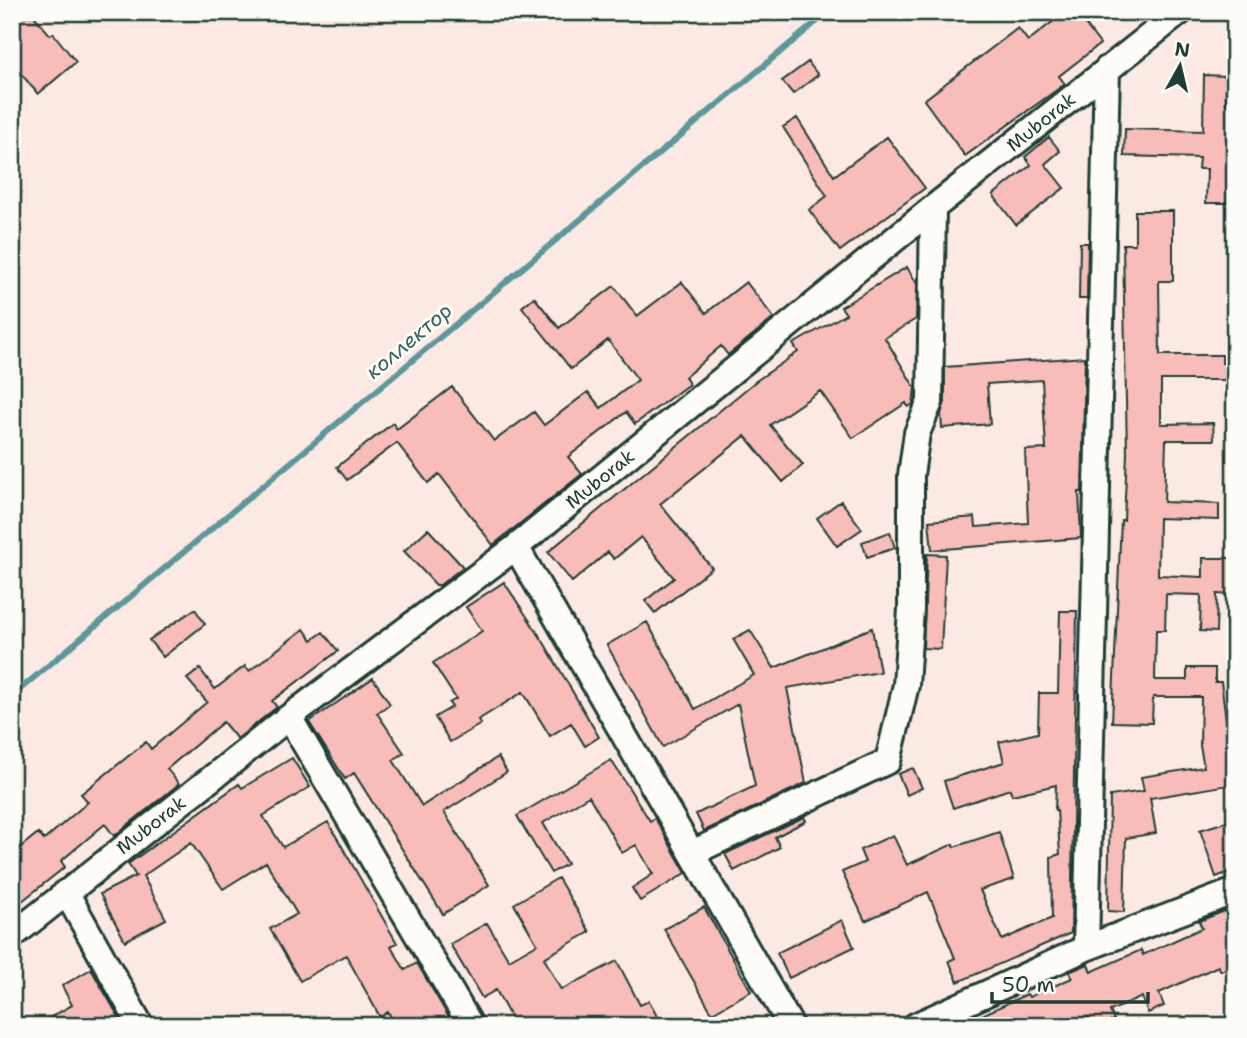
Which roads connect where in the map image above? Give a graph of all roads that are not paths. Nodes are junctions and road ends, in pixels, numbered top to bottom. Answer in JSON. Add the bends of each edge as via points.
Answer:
{"nodes":[{"id":1,"x":1180,"y":12,"type":"edge"},
{"id":2,"x":1107,"y":69,"type":"junction"},
{"id":3,"x":933,"y":208,"type":"junction"},
{"id":4,"x":516,"y":547,"type":"junction"},
{"id":5,"x":289,"y":717,"type":"junction"},
{"id":6,"x":692,"y":853,"type":"junction"},
{"id":7,"x":1235,"y":891,"type":"edge"},
{"id":8,"x":66,"y":892,"type":"junction"},
{"id":9,"x":12,"y":936,"type":"edge"},
{"id":10,"x":1086,"y":948,"type":"junction"},
{"id":11,"x":141,"y":1026,"type":"edge"},
{"id":12,"x":471,"y":1026,"type":"edge"},
{"id":13,"x":791,"y":1026,"type":"edge"},
{"id":14,"x":915,"y":1026,"type":"edge"}],
"edges":[{"from":1,"to":2,"type":"street","name":"Muborak"},
{"from":2,"to":3,"type":"street","name":"Muborak"},
{"from":2,"to":10,"type":"street"},
{"from":3,"to":4,"type":"street","name":"Muborak"},
{"from":3,"to":6,"type":"street","via":[[930,402],[917,433],[911,475],[906,685],[888,761]]},
{"from":4,"to":5,"type":"street","name":"Muborak"},
{"from":4,"to":6,"type":"street"},
{"from":5,"to":8,"type":"street","name":"Muborak"},
{"from":5,"to":12,"type":"street"},
{"from":6,"to":13,"type":"street"},
{"from":7,"to":10,"type":"street"},
{"from":8,"to":9,"type":"street","name":"Muborak"},
{"from":8,"to":11,"type":"street"},
{"from":10,"to":14,"type":"street"}]}
